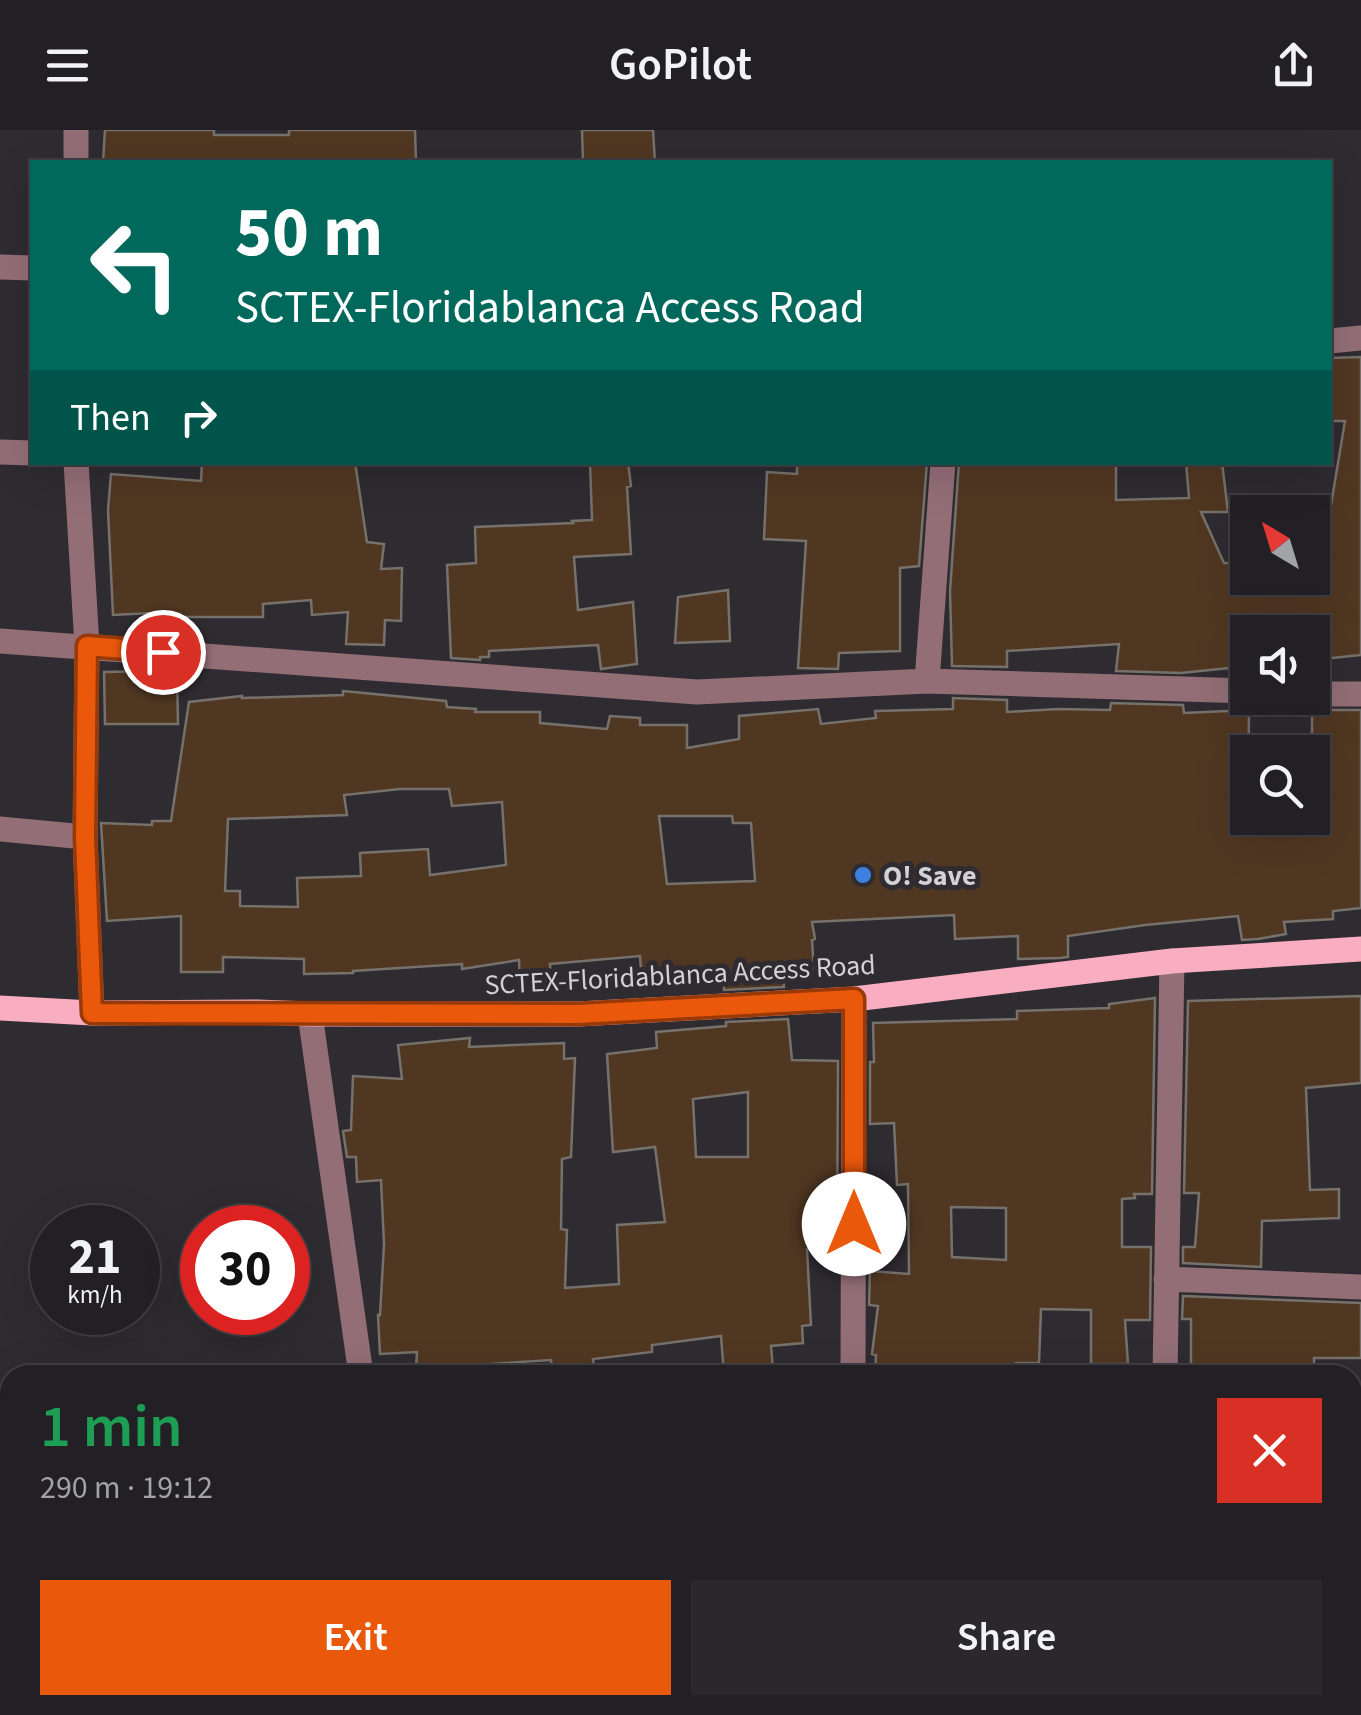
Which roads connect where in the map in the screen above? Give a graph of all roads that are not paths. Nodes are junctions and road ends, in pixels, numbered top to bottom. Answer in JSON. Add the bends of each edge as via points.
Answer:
{"nodes":[{"id":1,"x":76,"y":130,"type":"edge"},
{"id":2,"x":76,"y":160,"type":"edge"},
{"id":3,"x":0,"y":267,"type":"edge"},
{"id":4,"x":30,"y":268,"type":"edge"},
{"id":5,"x":1361,"y":338,"type":"edge"},
{"id":6,"x":1332,"y":340,"type":"edge"},
{"id":7,"x":0,"y":452,"type":"edge"},
{"id":8,"x":30,"y":453,"type":"edge"},
{"id":9,"x":76,"y":465,"type":"edge"},
{"id":10,"x":943,"y":465,"type":"edge"},
{"id":11,"x":0,"y":641,"type":"edge"},
{"id":12,"x":87,"y":646,"type":"junction"},
{"id":13,"x":927,"y":680,"type":"junction"},
{"id":14,"x":1230,"y":691,"type":"edge"},
{"id":15,"x":1330,"y":694,"type":"edge"},
{"id":16,"x":1361,"y":694,"type":"edge"},
{"id":17,"x":0,"y":829,"type":"edge"},
{"id":18,"x":85,"y":837,"type":"junction"},
{"id":19,"x":1361,"y":949,"type":"edge"},
{"id":20,"x":1172,"y":961,"type":"junction"},
{"id":21,"x":854,"y":999,"type":"junction"},
{"id":22,"x":0,"y":1008,"type":"edge"},
{"id":23,"x":92,"y":1013,"type":"junction"},
{"id":24,"x":310,"y":1014,"type":"junction"},
{"id":25,"x":1166,"y":1279,"type":"junction"},
{"id":26,"x":1361,"y":1287,"type":"edge"},
{"id":27,"x":360,"y":1365,"type":"edge"},
{"id":28,"x":854,"y":1365,"type":"edge"},
{"id":29,"x":1165,"y":1365,"type":"edge"}],
"edges":[{"from":1,"to":2,"type":"street"},
{"from":3,"to":4,"type":"street"},
{"from":5,"to":6,"type":"street"},
{"from":7,"to":8,"type":"street"},
{"from":9,"to":12,"type":"street"},
{"from":10,"to":13,"type":"street"},
{"from":11,"to":12,"type":"street"},
{"from":12,"to":13,"type":"street","via":[[697,692]]},
{"from":12,"to":18,"type":"street"},
{"from":13,"to":14,"type":"street"},
{"from":15,"to":16,"type":"street"},
{"from":17,"to":18,"type":"street"},
{"from":18,"to":23,"type":"street"},
{"from":19,"to":20,"type":"main road","name":"SCTEX-Floridablanca Access Road"},
{"from":20,"to":21,"type":"main road","name":"SCTEX-Floridablanca Access Road"},
{"from":20,"to":25,"type":"street"},
{"from":21,"to":24,"type":"main road","name":"SCTEX-Floridablanca Access Road","via":[[578,1014]]},
{"from":21,"to":28,"type":"street"},
{"from":22,"to":23,"type":"main road","name":"SCTEX-Floridablanca Access Road"},
{"from":23,"to":24,"type":"main road","name":"SCTEX-Floridablanca Access Road"},
{"from":24,"to":27,"type":"street"},
{"from":25,"to":26,"type":"street"},
{"from":25,"to":29,"type":"street"}]}
